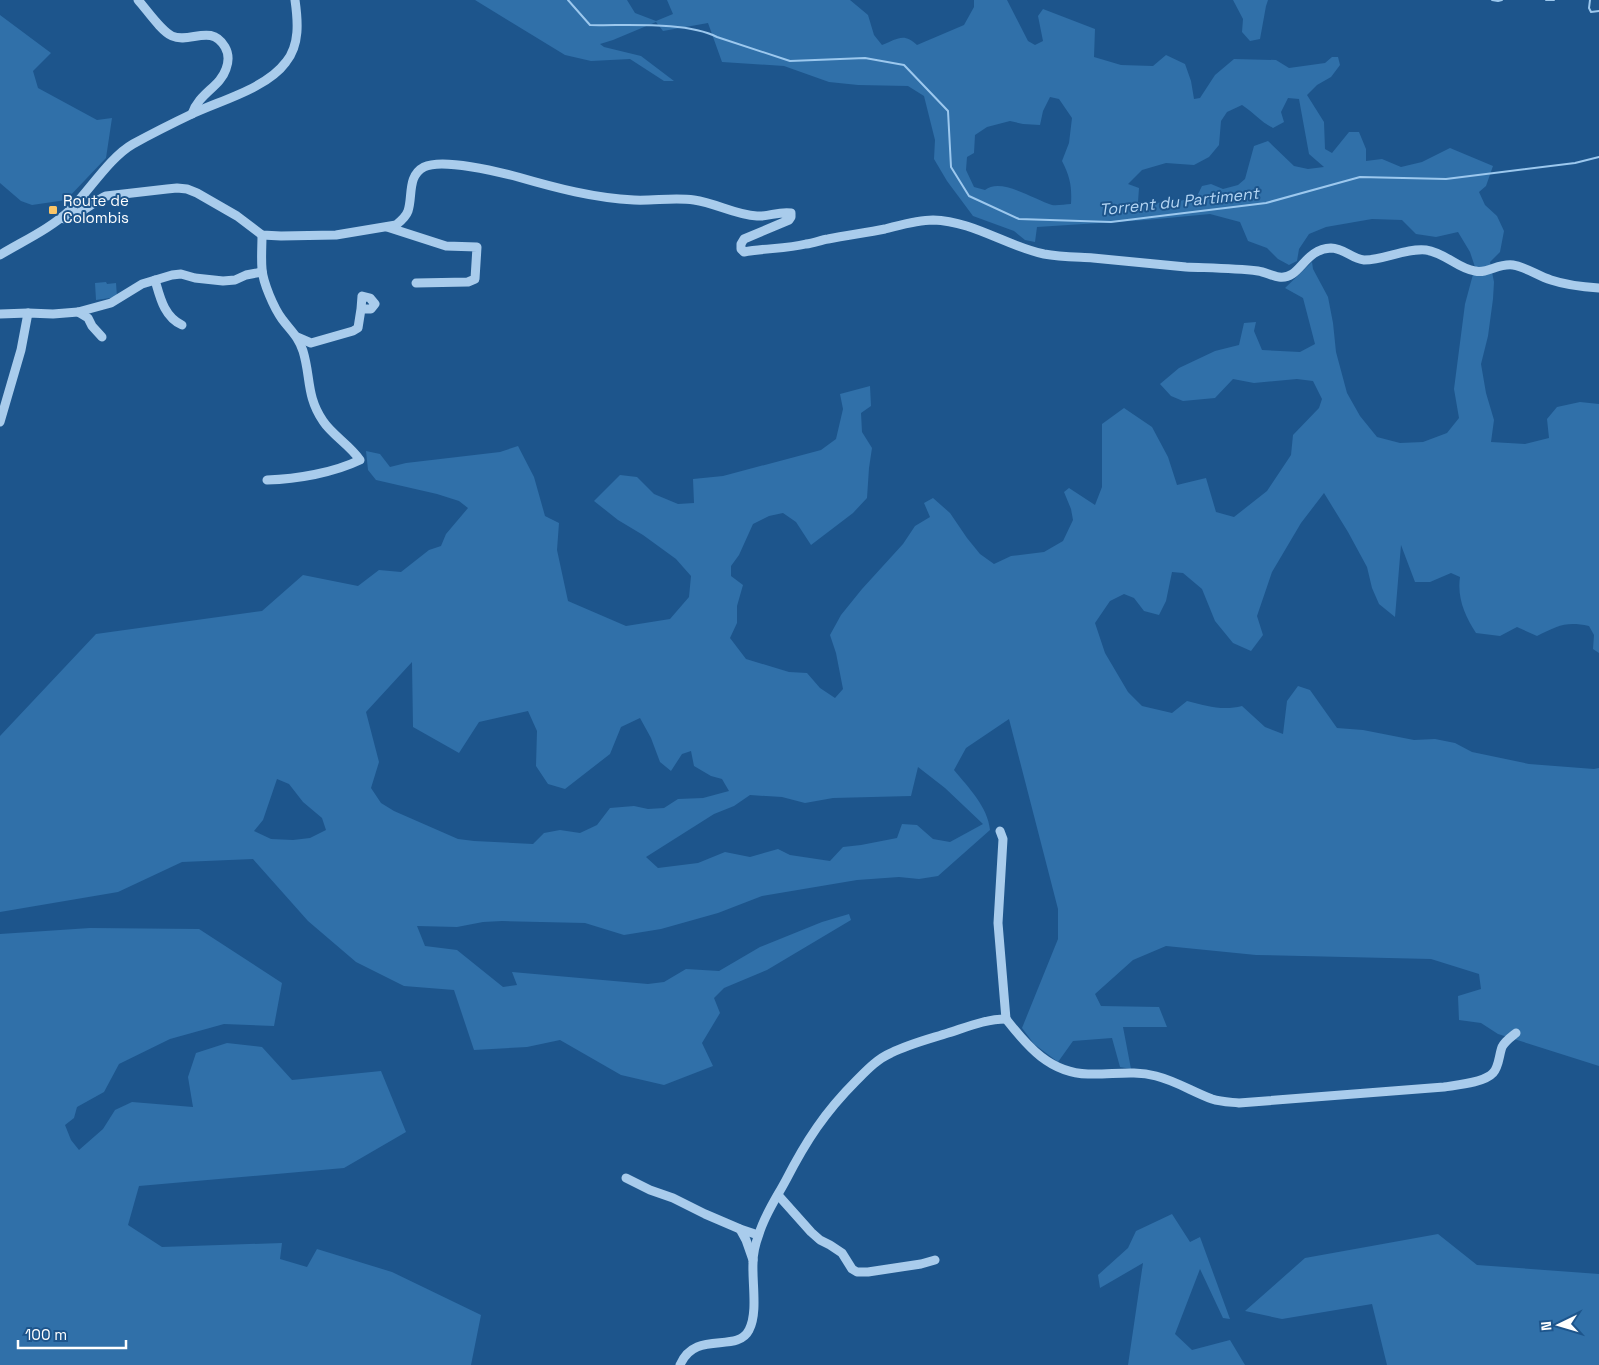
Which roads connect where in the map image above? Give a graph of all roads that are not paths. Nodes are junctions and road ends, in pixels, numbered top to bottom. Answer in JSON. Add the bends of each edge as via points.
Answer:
{"nodes":[{"id":1,"x":138,"y":0,"type":"edge"},
{"id":2,"x":295,"y":0,"type":"edge"},
{"id":3,"x":192,"y":114,"type":"junction"},
{"id":4,"x":60,"y":218,"type":"junction"},
{"id":5,"x":387,"y":227,"type":"junction"},
{"id":6,"x":262,"y":235,"type":"junction"},
{"id":7,"x":0,"y":255,"type":"edge"},
{"id":8,"x":262,"y":272,"type":"junction"},
{"id":9,"x":155,"y":280,"type":"junction"},
{"id":10,"x":416,"y":283,"type":"dead end"},
{"id":11,"x":1599,"y":288,"type":"edge"},
{"id":12,"x":360,"y":310,"type":"dead end"},
{"id":13,"x":78,"y":312,"type":"junction"},
{"id":14,"x":28,"y":313,"type":"junction"},
{"id":15,"x":0,"y":314,"type":"edge"},
{"id":16,"x":182,"y":325,"type":"dead end"},
{"id":17,"x":102,"y":337,"type":"dead end"},
{"id":18,"x":297,"y":337,"type":"junction"},
{"id":19,"x":0,"y":422,"type":"edge"},
{"id":20,"x":267,"y":480,"type":"dead end"},
{"id":21,"x":1000,"y":831,"type":"dead end"},
{"id":22,"x":1006,"y":1019,"type":"junction"},
{"id":23,"x":1516,"y":1033,"type":"dead end"},
{"id":24,"x":626,"y":1178,"type":"dead end"},
{"id":25,"x":778,"y":1195,"type":"junction"},
{"id":26,"x":740,"y":1229,"type":"junction"},
{"id":27,"x":758,"y":1235,"type":"junction"},
{"id":28,"x":752,"y":1260,"type":"junction"},
{"id":29,"x":935,"y":1260,"type":"dead end"},
{"id":30,"x":680,"y":1365,"type":"edge"}],
"edges":[{"from":1,"to":3,"type":"street","via":[[173,36],[209,35],[218,38],[228,53],[225,72],[202,96]]},
{"from":2,"to":3,"type":"street","via":[[295,44],[286,63],[256,86]]},
{"from":3,"to":4,"type":"street","via":[[130,145]]},
{"from":4,"to":6,"type":"street","via":[[70,219],[106,196],[178,188],[207,198]]},
{"from":4,"to":7,"type":"street"},
{"from":5,"to":6,"type":"street","via":[[336,235]]},
{"from":5,"to":10,"type":"street","via":[[446,246],[477,247],[475,279]]},
{"from":5,"to":11,"type":"street","via":[[396,225],[408,212],[416,174],[435,164],[498,172],[594,196],[693,200],[759,217],[790,213],[789,220],[744,239],[741,244],[744,252],[804,245],[911,222],[936,220],[976,229],[1014,246],[1047,254],[1260,271],[1287,277],[1293,275],[1309,256],[1325,249],[1333,248],[1367,260],[1426,250],[1477,272],[1498,266],[1516,266],[1560,283]]},
{"from":6,"to":8,"type":"street"},
{"from":8,"to":9,"type":"street","via":[[223,281],[181,274]]},
{"from":8,"to":18,"type":"street","via":[[274,305]]},
{"from":9,"to":13,"type":"street","via":[[111,303]]},
{"from":9,"to":16,"type":"street","via":[[164,306],[173,320]]},
{"from":12,"to":18,"type":"street","via":[[358,328],[353,331],[311,343]]},
{"from":13,"to":14,"type":"street"},
{"from":13,"to":17,"type":"street","via":[[88,318]]},
{"from":14,"to":15,"type":"street"},
{"from":14,"to":19,"type":"street"},
{"from":18,"to":20,"type":"street","via":[[318,413],[324,424],[360,460],[289,480]]},
{"from":21,"to":22,"type":"street","via":[[1004,840],[998,923]]},
{"from":22,"to":23,"type":"street","via":[[1047,1062],[1060,1070],[1088,1074],[1145,1074],[1169,1080],[1213,1099],[1238,1103],[1463,1084],[1493,1074],[1503,1045]]},
{"from":22,"to":25,"type":"street","via":[[989,1020],[928,1039],[890,1053],[875,1063],[836,1102],[813,1132]]},
{"from":24,"to":26,"type":"street"},
{"from":25,"to":27,"type":"street"},
{"from":25,"to":29,"type":"street","via":[[811,1232],[842,1253],[856,1272]]},
{"from":26,"to":27,"type":"street"},
{"from":26,"to":28,"type":"street"},
{"from":27,"to":28,"type":"street"},
{"from":28,"to":30,"type":"street","via":[[752,1325],[744,1338],[699,1345],[682,1358]]}]}
